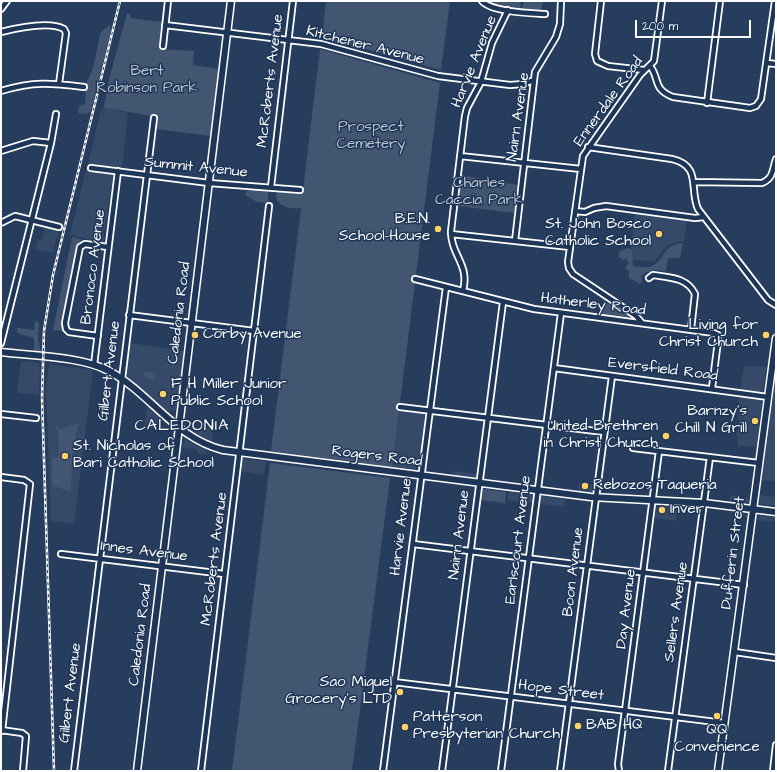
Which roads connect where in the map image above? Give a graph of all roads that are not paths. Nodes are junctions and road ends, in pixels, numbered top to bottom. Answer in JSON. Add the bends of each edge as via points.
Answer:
{"nodes":[{"id":1,"x":7,"y":1,"type":"edge"},
{"id":2,"x":168,"y":1,"type":"edge"},
{"id":3,"x":231,"y":1,"type":"edge"},
{"id":4,"x":293,"y":1,"type":"edge"},
{"id":5,"x":482,"y":1,"type":"edge"},
{"id":6,"x":561,"y":1,"type":"edge"},
{"id":7,"x":601,"y":1,"type":"edge"},
{"id":8,"x":662,"y":1,"type":"edge"},
{"id":9,"x":720,"y":1,"type":"edge"},
{"id":10,"x":775,"y":1,"type":"edge"},
{"id":11,"x":1,"y":9,"type":"edge"},
{"id":12,"x":508,"y":10,"type":"junction"},
{"id":13,"x":545,"y":14,"type":"dead end"},
{"id":14,"x":166,"y":25,"type":"junction"},
{"id":15,"x":1,"y":32,"type":"edge"},
{"id":16,"x":227,"y":32,"type":"junction"},
{"id":17,"x":288,"y":40,"type":"junction"},
{"id":18,"x":163,"y":46,"type":"dead end"},
{"id":19,"x":767,"y":63,"type":"junction"},
{"id":20,"x":776,"y":64,"type":"edge"},
{"id":21,"x":650,"y":66,"type":"junction"},
{"id":22,"x":644,"y":70,"type":"junction"},
{"id":23,"x":534,"y":80,"type":"junction"},
{"id":24,"x":481,"y":82,"type":"junction"},
{"id":25,"x":59,"y":84,"type":"junction"},
{"id":26,"x":84,"y":87,"type":"dead end"},
{"id":27,"x":1,"y":91,"type":"edge"},
{"id":28,"x":707,"y":103,"type":"junction"},
{"id":29,"x":56,"y":114,"type":"dead end"},
{"id":30,"x":154,"y":118,"type":"dead end"},
{"id":31,"x":52,"y":143,"type":"junction"},
{"id":32,"x":588,"y":147,"type":"junction"},
{"id":33,"x":1,"y":151,"type":"edge"},
{"id":34,"x":460,"y":156,"type":"junction"},
{"id":35,"x":776,"y":160,"type":"edge"},
{"id":36,"x":524,"y":163,"type":"junction"},
{"id":37,"x":91,"y":168,"type":"dead end"},
{"id":38,"x":581,"y":169,"type":"junction"},
{"id":39,"x":118,"y":171,"type":"junction"},
{"id":40,"x":146,"y":175,"type":"junction"},
{"id":41,"x":694,"y":182,"type":"junction"},
{"id":42,"x":209,"y":183,"type":"junction"},
{"id":43,"x":271,"y":187,"type":"junction"},
{"id":44,"x":300,"y":190,"type":"dead end"},
{"id":45,"x":269,"y":206,"type":"dead end"},
{"id":46,"x":575,"y":212,"type":"junction"},
{"id":47,"x":704,"y":217,"type":"junction"},
{"id":48,"x":32,"y":220,"type":"junction"},
{"id":49,"x":1,"y":223,"type":"edge"},
{"id":50,"x":59,"y":227,"type":"dead end"},
{"id":51,"x":451,"y":234,"type":"junction"},
{"id":52,"x":514,"y":241,"type":"junction"},
{"id":53,"x":108,"y":247,"type":"junction"},
{"id":54,"x":570,"y":247,"type":"junction"},
{"id":55,"x":649,"y":278,"type":"dead end"},
{"id":56,"x":415,"y":279,"type":"dead end"},
{"id":57,"x":446,"y":287,"type":"junction"},
{"id":58,"x":464,"y":291,"type":"junction"},
{"id":59,"x":503,"y":302,"type":"junction"},
{"id":60,"x":776,"y":305,"type":"edge"},
{"id":61,"x":561,"y":313,"type":"junction"},
{"id":62,"x":129,"y":315,"type":"junction"},
{"id":63,"x":642,"y":323,"type":"junction"},
{"id":64,"x":191,"y":324,"type":"junction"},
{"id":65,"x":691,"y":329,"type":"junction"},
{"id":66,"x":254,"y":331,"type":"junction"},
{"id":67,"x":98,"y":336,"type":"junction"},
{"id":68,"x":776,"y":338,"type":"edge"},
{"id":69,"x":1,"y":343,"type":"edge"},
{"id":70,"x":1,"y":352,"type":"edge"},
{"id":71,"x":94,"y":365,"type":"junction"},
{"id":72,"x":554,"y":368,"type":"junction"},
{"id":73,"x":612,"y":376,"type":"junction"},
{"id":74,"x":122,"y":379,"type":"junction"},
{"id":75,"x":712,"y":388,"type":"junction"},
{"id":76,"x":768,"y":396,"type":"junction"},
{"id":77,"x":400,"y":407,"type":"dead end"},
{"id":78,"x":430,"y":411,"type":"junction"},
{"id":79,"x":1,"y":414,"type":"edge"},
{"id":80,"x":36,"y":418,"type":"dead end"},
{"id":81,"x":488,"y":418,"type":"junction"},
{"id":82,"x":546,"y":425,"type":"junction"},
{"id":83,"x":179,"y":427,"type":"junction"},
{"id":84,"x":604,"y":432,"type":"junction"},
{"id":85,"x":633,"y":448,"type":"dead end"},
{"id":86,"x":659,"y":451,"type":"junction"},
{"id":87,"x":239,"y":453,"type":"junction"},
{"id":88,"x":710,"y":457,"type":"junction"},
{"id":89,"x":760,"y":463,"type":"junction"},
{"id":90,"x":421,"y":476,"type":"junction"},
{"id":91,"x":1,"y":477,"type":"edge"},
{"id":92,"x":479,"y":484,"type":"junction"},
{"id":93,"x":538,"y":491,"type":"junction"},
{"id":94,"x":596,"y":498,"type":"junction"},
{"id":95,"x":653,"y":501,"type":"junction"},
{"id":96,"x":704,"y":503,"type":"junction"},
{"id":97,"x":753,"y":509,"type":"junction"},
{"id":98,"x":776,"y":512,"type":"edge"},
{"id":99,"x":413,"y":544,"type":"junction"},
{"id":100,"x":470,"y":550,"type":"junction"},
{"id":101,"x":61,"y":554,"type":"dead end"},
{"id":102,"x":529,"y":558,"type":"junction"},
{"id":103,"x":100,"y":559,"type":"junction"},
{"id":104,"x":587,"y":565,"type":"junction"},
{"id":105,"x":162,"y":566,"type":"junction"},
{"id":106,"x":644,"y":572,"type":"junction"},
{"id":107,"x":224,"y":574,"type":"junction"},
{"id":108,"x":694,"y":578,"type":"junction"},
{"id":109,"x":744,"y":585,"type":"junction"},
{"id":110,"x":734,"y":652,"type":"junction"},
{"id":111,"x":776,"y":658,"type":"edge"},
{"id":112,"x":394,"y":682,"type":"junction"},
{"id":113,"x":452,"y":690,"type":"junction"},
{"id":114,"x":510,"y":697,"type":"junction"},
{"id":115,"x":569,"y":704,"type":"junction"},
{"id":116,"x":626,"y":711,"type":"junction"},
{"id":117,"x":675,"y":717,"type":"junction"},
{"id":118,"x":724,"y":723,"type":"junction"},
{"id":119,"x":2,"y":731,"type":"edge"},
{"id":120,"x":776,"y":745,"type":"edge"},
{"id":121,"x":23,"y":771,"type":"edge"},
{"id":122,"x":74,"y":771,"type":"edge"},
{"id":123,"x":137,"y":771,"type":"edge"},
{"id":124,"x":201,"y":771,"type":"edge"},
{"id":125,"x":383,"y":771,"type":"edge"},
{"id":126,"x":442,"y":771,"type":"edge"},
{"id":127,"x":501,"y":771,"type":"edge"},
{"id":128,"x":560,"y":771,"type":"edge"},
{"id":129,"x":619,"y":771,"type":"edge"},
{"id":130,"x":668,"y":771,"type":"edge"},
{"id":131,"x":718,"y":771,"type":"edge"},
{"id":132,"x":773,"y":771,"type":"edge"}],
"edges":[{"from":1,"to":11,"type":"street"},
{"from":2,"to":14,"type":"street"},
{"from":3,"to":16,"type":"street","name":"Caledonia Road"},
{"from":4,"to":17,"type":"street","name":"McRoberts Avenue"},
{"from":5,"to":12,"type":"street","name":"Harvie Avenue","via":[[489,6]]},
{"from":6,"to":23,"type":"street","name":"Nairn Avenue","via":[[560,24],[556,37],[537,68]]},
{"from":7,"to":22,"type":"street","via":[[596,59],[600,64],[608,66]]},
{"from":8,"to":21,"type":"street","name":"Ennerdale Road","via":[[655,57]]},
{"from":9,"to":28,"type":"street"},
{"from":10,"to":19,"type":"street"},
{"from":12,"to":13,"type":"street"},
{"from":12,"to":24,"type":"street","name":"Harvie Avenue","via":[[490,48]]},
{"from":14,"to":16,"type":"street","name":"Kitchener Avenue"},
{"from":14,"to":18,"type":"street"},
{"from":15,"to":25,"type":"street","via":[[20,27],[64,29],[66,33]]},
{"from":16,"to":17,"type":"street","name":"Kitchener Avenue"},
{"from":16,"to":42,"type":"street","name":"Caledonia Road"},
{"from":17,"to":24,"type":"street","name":"Kitchener Avenue","via":[[328,45],[433,75]]},
{"from":17,"to":43,"type":"street","name":"McRoberts Avenue"},
{"from":19,"to":20,"type":"street"},
{"from":19,"to":28,"type":"street","via":[[761,99],[756,106],[750,108]]},
{"from":21,"to":22,"type":"street","name":"Ennerdale Road"},
{"from":21,"to":28,"type":"street","via":[[659,88],[665,94]]},
{"from":22,"to":32,"type":"street","name":"Ennerdale Road"},
{"from":23,"to":24,"type":"street","name":"Kitchener Avenue","via":[[516,85]]},
{"from":23,"to":36,"type":"street","name":"Nairn Avenue"},
{"from":24,"to":34,"type":"street","name":"Harvie Avenue","via":[[465,112]]},
{"from":25,"to":26,"type":"street"},
{"from":25,"to":27,"type":"street","via":[[32,83]]},
{"from":29,"to":31,"type":"street"},
{"from":30,"to":40,"type":"street","name":"Gilbert Avenue"},
{"from":31,"to":33,"type":"street","via":[[33,141]]},
{"from":31,"to":48,"type":"street"},
{"from":32,"to":38,"type":"street","name":"Ennerdale Road"},
{"from":32,"to":41,"type":"street","via":[[676,160],[689,169]]},
{"from":34,"to":36,"type":"street"},
{"from":34,"to":51,"type":"street","name":"Harvie Avenue"},
{"from":35,"to":41,"type":"street","via":[[772,175],[762,183]]},
{"from":36,"to":38,"type":"street"},
{"from":36,"to":52,"type":"street","name":"Nairn Avenue"},
{"from":37,"to":39,"type":"street","name":"Summit Avenue"},
{"from":38,"to":46,"type":"street","name":"Ennerdale Road"},
{"from":39,"to":40,"type":"street","name":"Summit Avenue"},
{"from":39,"to":53,"type":"street","name":"Bronoco Avenue"},
{"from":40,"to":42,"type":"street","name":"Summit Avenue"},
{"from":40,"to":62,"type":"street","name":"Gilbert Avenue"},
{"from":41,"to":47,"type":"street","via":[[695,202]]},
{"from":42,"to":43,"type":"street","name":"Summit Avenue"},
{"from":42,"to":64,"type":"street","name":"Caledonia Road"},
{"from":43,"to":44,"type":"street","name":"Summit Avenue"},
{"from":45,"to":66,"type":"street","name":"McRoberts Avenue"},
{"from":46,"to":47,"type":"street","via":[[585,212],[603,206],[694,218]]},
{"from":46,"to":54,"type":"street","name":"Ennerdale Road"},
{"from":47,"to":60,"type":"street","via":[[768,300]]},
{"from":48,"to":49,"type":"street","via":[[15,216]]},
{"from":48,"to":50,"type":"street"},
{"from":48,"to":69,"type":"street"},
{"from":51,"to":52,"type":"street"},
{"from":51,"to":58,"type":"street","name":"Harvie Avenue","via":[[453,246],[465,272]]},
{"from":52,"to":54,"type":"street"},
{"from":53,"to":67,"type":"street","name":"Bronoco Avenue"},
{"from":53,"to":67,"type":"street","via":[[85,244],[80,247],[65,323],[69,332]]},
{"from":54,"to":63,"type":"street","name":"Ennerdale Road","via":[[570,271],[636,316]]},
{"from":55,"to":65,"type":"street","via":[[654,276],[682,279],[694,292]]},
{"from":56,"to":57,"type":"street","name":"Hatherley Road"},
{"from":57,"to":58,"type":"street","name":"Hatherley Road"},
{"from":57,"to":78,"type":"street","name":"Harvie Avenue"},
{"from":58,"to":59,"type":"street","name":"Hatherley Road"},
{"from":59,"to":61,"type":"street","name":"Hatherley Road","via":[[534,310]]},
{"from":59,"to":81,"type":"street","name":"Nairn Avenue"},
{"from":61,"to":63,"type":"street","name":"Hatherley Road"},
{"from":61,"to":72,"type":"street","name":"Earlscourt Avenue"},
{"from":62,"to":64,"type":"street"},
{"from":62,"to":74,"type":"street","name":"Gilbert Avenue"},
{"from":63,"to":65,"type":"street","name":"Hatherley Road"},
{"from":64,"to":66,"type":"street"},
{"from":64,"to":83,"type":"street","name":"Caledonia Road"},
{"from":65,"to":75,"type":"street","name":"Hatherley Road","via":[[714,333],[718,337]]},
{"from":66,"to":87,"type":"street","name":"McRoberts Avenue"},
{"from":67,"to":71,"type":"street","name":"Bronoco Avenue"},
{"from":68,"to":76,"type":"street","name":"Dufferin Street"},
{"from":70,"to":71,"type":"street","name":"Rogers Road"},
{"from":71,"to":74,"type":"street","name":"Rogers Road"},
{"from":72,"to":73,"type":"street","name":"Eversfield Road"},
{"from":72,"to":82,"type":"street","name":"Earlscourt Avenue"},
{"from":73,"to":75,"type":"street","name":"Eversfield Road"},
{"from":73,"to":84,"type":"street","name":"Boon Avenue"},
{"from":74,"to":83,"type":"street","name":"Rogers Road"},
{"from":74,"to":103,"type":"street","name":"Gilbert Avenue"},
{"from":75,"to":76,"type":"street","name":"Eversfield Road"},
{"from":76,"to":89,"type":"street","name":"Dufferin Street"},
{"from":77,"to":78,"type":"street"},
{"from":78,"to":81,"type":"street"},
{"from":78,"to":90,"type":"street","name":"Harvie Avenue"},
{"from":79,"to":80,"type":"street"},
{"from":81,"to":82,"type":"street"},
{"from":81,"to":92,"type":"street","name":"Nairn Avenue"},
{"from":82,"to":84,"type":"street"},
{"from":82,"to":93,"type":"street","name":"Earlscourt Avenue"},
{"from":83,"to":87,"type":"street","name":"Rogers Road","via":[[204,444]]},
{"from":83,"to":105,"type":"street","name":"Caledonia Road"},
{"from":84,"to":94,"type":"street","name":"Boon Avenue"},
{"from":85,"to":86,"type":"street"},
{"from":86,"to":88,"type":"street"},
{"from":86,"to":95,"type":"street","name":"Day Avenue"},
{"from":87,"to":90,"type":"street","name":"Rogers Road"},
{"from":87,"to":107,"type":"street","name":"McRoberts Avenue"},
{"from":88,"to":89,"type":"street"},
{"from":88,"to":96,"type":"street","name":"Sellers Avenue"},
{"from":89,"to":97,"type":"street","name":"Dufferin Street"},
{"from":90,"to":92,"type":"street","name":"Rogers Road"},
{"from":90,"to":99,"type":"street","name":"Harvie Avenue"},
{"from":91,"to":119,"type":"street","via":[[29,482]]},
{"from":92,"to":93,"type":"street","name":"Rogers Road"},
{"from":92,"to":100,"type":"street","name":"Nairn Avenue"},
{"from":93,"to":94,"type":"street","name":"Rogers Road"},
{"from":93,"to":102,"type":"street","name":"Earlscourt Avenue"},
{"from":94,"to":95,"type":"street","name":"Rogers Road"},
{"from":94,"to":104,"type":"street","name":"Boon Avenue"},
{"from":95,"to":96,"type":"street","name":"Rogers Road"},
{"from":95,"to":106,"type":"street","name":"Day Avenue"},
{"from":96,"to":97,"type":"street","name":"Rogers Road"},
{"from":96,"to":108,"type":"street","name":"Sellers Avenue"},
{"from":97,"to":98,"type":"street","name":"Rogers Road"},
{"from":97,"to":109,"type":"street","name":"Dufferin Street"},
{"from":99,"to":100,"type":"street"},
{"from":99,"to":112,"type":"street","name":"Harvie Avenue"},
{"from":100,"to":102,"type":"street"},
{"from":100,"to":113,"type":"street","name":"Nairn Avenue"},
{"from":101,"to":103,"type":"street","name":"Innes Avenue"},
{"from":102,"to":104,"type":"street"},
{"from":102,"to":114,"type":"street","name":"Earlscourt Avenue"},
{"from":103,"to":105,"type":"street","name":"Innes Avenue"},
{"from":103,"to":122,"type":"street","name":"Gilbert Avenue"},
{"from":104,"to":106,"type":"street"},
{"from":104,"to":115,"type":"street","name":"Boon Avenue"},
{"from":105,"to":107,"type":"street","name":"Innes Avenue"},
{"from":105,"to":123,"type":"street","name":"Caledonia Road"},
{"from":106,"to":108,"type":"street"},
{"from":106,"to":116,"type":"street","name":"Day Avenue"},
{"from":107,"to":124,"type":"street","name":"McRoberts Avenue"},
{"from":108,"to":109,"type":"street"},
{"from":108,"to":117,"type":"street","name":"Sellers Avenue"},
{"from":109,"to":110,"type":"street","name":"Dufferin Street"},
{"from":110,"to":111,"type":"street"},
{"from":110,"to":118,"type":"street","name":"Dufferin Street"},
{"from":112,"to":113,"type":"street","name":"Hope Street"},
{"from":112,"to":125,"type":"street","name":"Harvie Avenue"},
{"from":113,"to":114,"type":"street","name":"Hope Street"},
{"from":113,"to":126,"type":"street","name":"Nairn Avenue"},
{"from":114,"to":115,"type":"street","name":"Hope Street"},
{"from":114,"to":127,"type":"street","name":"Earlscourt Avenue"},
{"from":115,"to":116,"type":"street","name":"Hope Street"},
{"from":115,"to":128,"type":"street","name":"Boon Avenue"},
{"from":116,"to":117,"type":"street","name":"Hope Street"},
{"from":116,"to":129,"type":"street","name":"Day Avenue"},
{"from":117,"to":118,"type":"street","name":"Hope Street"},
{"from":117,"to":130,"type":"street","name":"Sellers Avenue"},
{"from":118,"to":131,"type":"street","name":"Dufferin Street"},
{"from":119,"to":121,"type":"street","via":[[22,733],[26,736]]},
{"from":120,"to":132,"type":"street"}]}
